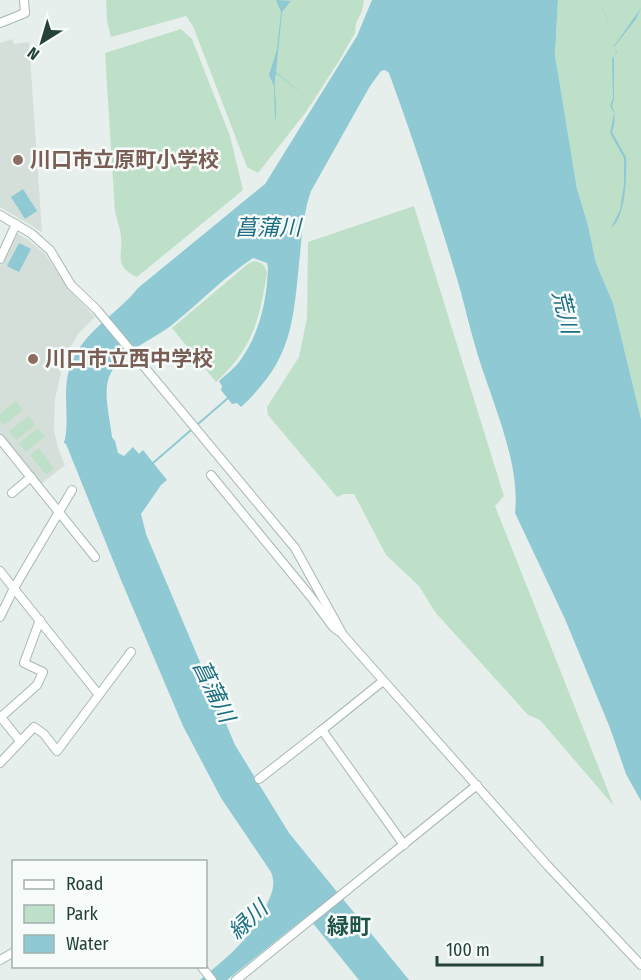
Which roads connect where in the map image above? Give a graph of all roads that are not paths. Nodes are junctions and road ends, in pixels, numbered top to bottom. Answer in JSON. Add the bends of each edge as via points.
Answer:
{"nodes":[{"id":1,"x":24,"y":0,"type":"edge"},
{"id":2,"x":0,"y":23,"type":"edge"},
{"id":3,"x":0,"y":215,"type":"edge"},
{"id":4,"x":16,"y":224,"type":"junction"},
{"id":5,"x":0,"y":259,"type":"edge"},
{"id":6,"x":0,"y":439,"type":"edge"},
{"id":7,"x":211,"y":475,"type":"dead end"},
{"id":8,"x":31,"y":477,"type":"junction"},
{"id":9,"x":72,"y":490,"type":"dead end"},
{"id":10,"x":12,"y":493,"type":"dead end"},
{"id":11,"x":59,"y":512,"type":"junction"},
{"id":12,"x":95,"y":557,"type":"dead end"},
{"id":13,"x":0,"y":571,"type":"edge"},
{"id":14,"x":14,"y":588,"type":"junction"},
{"id":15,"x":0,"y":617,"type":"edge"},
{"id":16,"x":40,"y":620,"type":"junction"},
{"id":17,"x":343,"y":635,"type":"junction"},
{"id":18,"x":131,"y":652,"type":"dead end"},
{"id":19,"x":383,"y":681,"type":"junction"},
{"id":20,"x":99,"y":695,"type":"junction"},
{"id":21,"x":0,"y":717,"type":"edge"},
{"id":22,"x":322,"y":730,"type":"junction"},
{"id":23,"x":21,"y":741,"type":"junction"},
{"id":24,"x":0,"y":763,"type":"edge"},
{"id":25,"x":259,"y":779,"type":"dead end"},
{"id":26,"x":477,"y":785,"type":"junction"},
{"id":27,"x":404,"y":844,"type":"junction"},
{"id":28,"x":641,"y":965,"type":"edge"},
{"id":29,"x":203,"y":969,"type":"edge"},
{"id":30,"x":212,"y":980,"type":"edge"},
{"id":31,"x":236,"y":980,"type":"edge"}],
"edges":[{"from":1,"to":2,"type":"street","via":[[26,13]]},
{"from":3,"to":4,"type":"street"},
{"from":4,"to":5,"type":"street"},
{"from":4,"to":17,"type":"street","via":[[50,250],[71,285],[97,310],[295,548]]},
{"from":6,"to":8,"type":"street"},
{"from":7,"to":17,"type":"street"},
{"from":8,"to":10,"type":"street"},
{"from":8,"to":11,"type":"street"},
{"from":9,"to":11,"type":"street"},
{"from":11,"to":12,"type":"street"},
{"from":11,"to":14,"type":"street"},
{"from":13,"to":14,"type":"street"},
{"from":14,"to":15,"type":"street"},
{"from":14,"to":16,"type":"street"},
{"from":16,"to":20,"type":"street"},
{"from":16,"to":21,"type":"street","via":[[24,663],[43,672],[37,686]]},
{"from":17,"to":19,"type":"street"},
{"from":18,"to":20,"type":"street"},
{"from":19,"to":22,"type":"street"},
{"from":19,"to":26,"type":"street"},
{"from":20,"to":23,"type":"street","via":[[57,751],[34,727]]},
{"from":21,"to":23,"type":"street"},
{"from":22,"to":25,"type":"street"},
{"from":22,"to":27,"type":"street"},
{"from":23,"to":24,"type":"street"},
{"from":26,"to":27,"type":"street"},
{"from":26,"to":28,"type":"street"},
{"from":27,"to":31,"type":"street"},
{"from":29,"to":30,"type":"street"}]}
